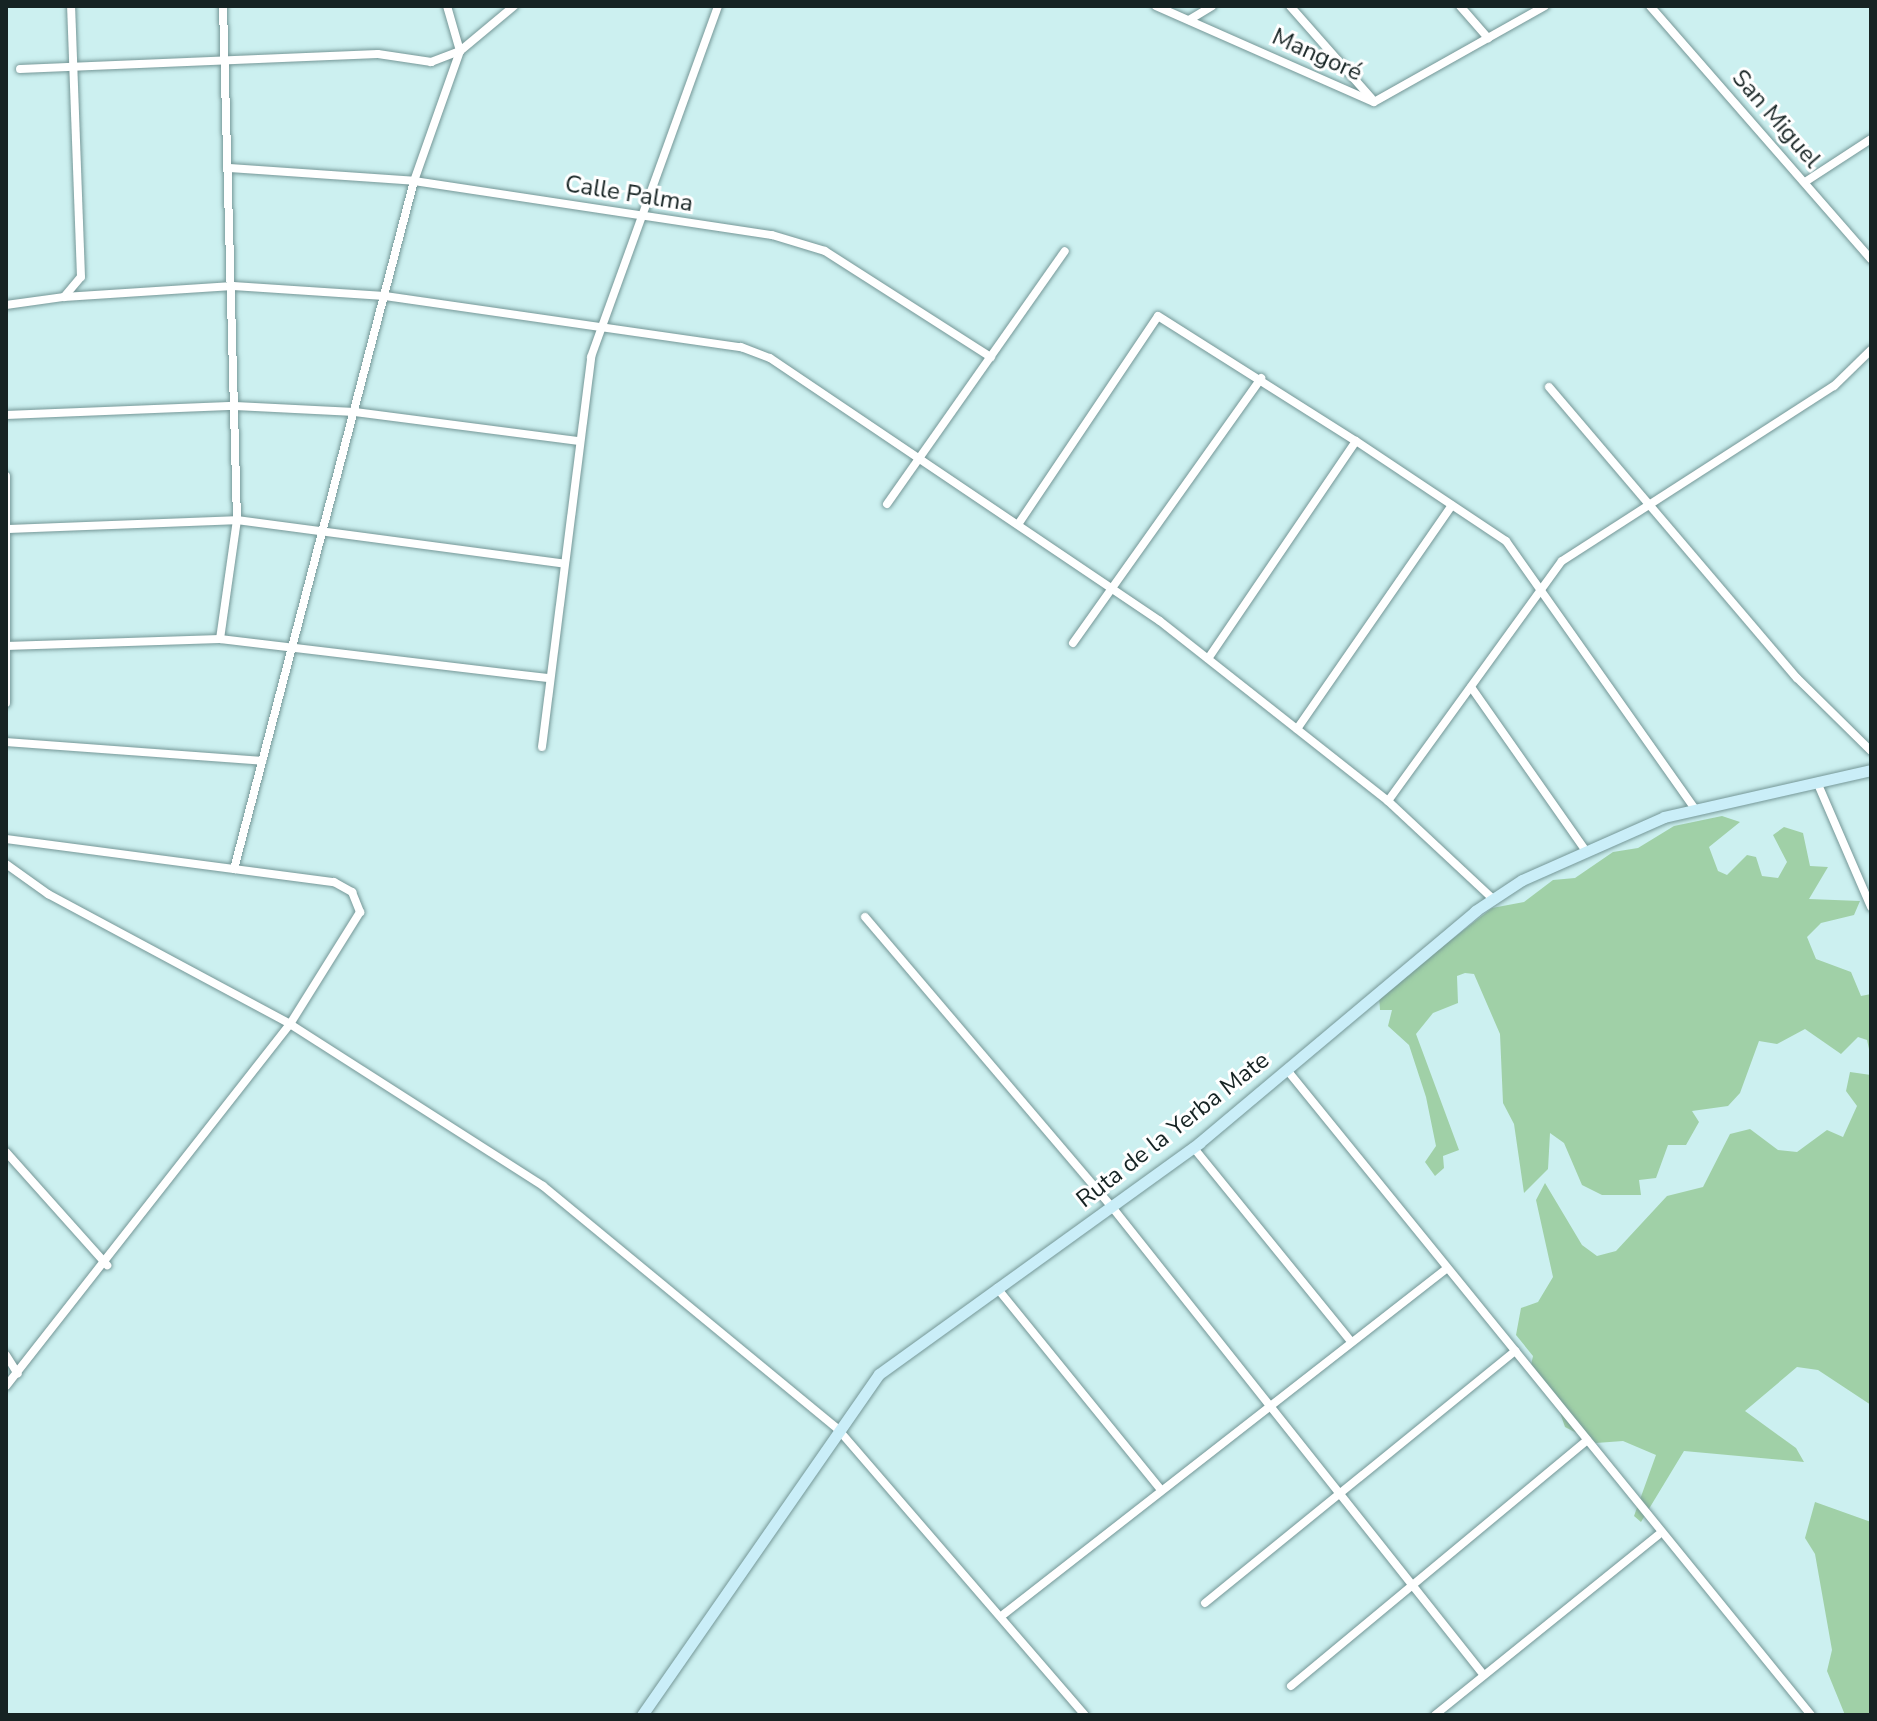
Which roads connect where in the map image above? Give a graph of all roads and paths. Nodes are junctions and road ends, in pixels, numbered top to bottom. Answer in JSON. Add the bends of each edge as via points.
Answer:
{"nodes":[{"id":1,"x":71,"y":6,"type":"edge"},
{"id":2,"x":223,"y":6,"type":"edge"},
{"id":3,"x":447,"y":6,"type":"edge"},
{"id":4,"x":514,"y":6,"type":"edge"},
{"id":5,"x":718,"y":6,"type":"edge"},
{"id":6,"x":1156,"y":6,"type":"edge"},
{"id":7,"x":1212,"y":6,"type":"edge"},
{"id":8,"x":1290,"y":6,"type":"edge"},
{"id":9,"x":1460,"y":6,"type":"edge"},
{"id":10,"x":1545,"y":6,"type":"edge"},
{"id":11,"x":1650,"y":6,"type":"edge"},
{"id":12,"x":1189,"y":20,"type":"junction"},
{"id":13,"x":1488,"y":38,"type":"junction"},
{"id":14,"x":460,"y":51,"type":"junction"},
{"id":15,"x":226,"y":60,"type":"junction"},
{"id":16,"x":71,"y":67,"type":"junction"},
{"id":17,"x":20,"y":69,"type":"dead end"},
{"id":18,"x":1374,"y":102,"type":"junction"},
{"id":19,"x":1871,"y":139,"type":"edge"},
{"id":20,"x":230,"y":168,"type":"junction"},
{"id":21,"x":414,"y":181,"type":"junction"},
{"id":22,"x":1805,"y":182,"type":"junction"},
{"id":23,"x":643,"y":217,"type":"junction"},
{"id":24,"x":1065,"y":251,"type":"dead end"},
{"id":25,"x":1871,"y":259,"type":"edge"},
{"id":26,"x":233,"y":286,"type":"junction"},
{"id":27,"x":385,"y":296,"type":"junction"},
{"id":28,"x":64,"y":297,"type":"junction"},
{"id":29,"x":6,"y":305,"type":"edge"},
{"id":30,"x":602,"y":325,"type":"junction"},
{"id":31,"x":1871,"y":350,"type":"edge"},
{"id":32,"x":991,"y":357,"type":"junction"},
{"id":33,"x":1261,"y":378,"type":"junction"},
{"id":34,"x":1549,"y":387,"type":"dead end"},
{"id":35,"x":235,"y":406,"type":"junction"},
{"id":36,"x":355,"y":412,"type":"junction"},
{"id":37,"x":6,"y":415,"type":"edge"},
{"id":38,"x":579,"y":441,"type":"junction"},
{"id":39,"x":1356,"y":441,"type":"junction"},
{"id":40,"x":921,"y":457,"type":"junction"},
{"id":41,"x":6,"y":476,"type":"edge"},
{"id":42,"x":887,"y":504,"type":"dead end"},
{"id":43,"x":1452,"y":505,"type":"junction"},
{"id":44,"x":1649,"y":505,"type":"junction"},
{"id":45,"x":237,"y":520,"type":"junction"},
{"id":46,"x":1019,"y":523,"type":"junction"},
{"id":47,"x":8,"y":529,"type":"edge"},
{"id":48,"x":325,"y":529,"type":"junction"},
{"id":49,"x":561,"y":563,"type":"junction"},
{"id":50,"x":1113,"y":588,"type":"junction"},
{"id":51,"x":1542,"y":589,"type":"junction"},
{"id":52,"x":220,"y":639,"type":"junction"},
{"id":53,"x":293,"y":643,"type":"junction"},
{"id":54,"x":1073,"y":643,"type":"dead end"},
{"id":55,"x":8,"y":646,"type":"edge"},
{"id":56,"x":1208,"y":659,"type":"junction"},
{"id":57,"x":548,"y":678,"type":"junction"},
{"id":58,"x":1471,"y":687,"type":"junction"},
{"id":59,"x":6,"y":703,"type":"edge"},
{"id":60,"x":1297,"y":729,"type":"junction"},
{"id":61,"x":6,"y":742,"type":"edge"},
{"id":62,"x":542,"y":747,"type":"dead end"},
{"id":63,"x":1871,"y":751,"type":"edge"},
{"id":64,"x":262,"y":761,"type":"junction"},
{"id":65,"x":1871,"y":770,"type":"edge"},
{"id":66,"x":1817,"y":782,"type":"junction"},
{"id":67,"x":1388,"y":801,"type":"junction"},
{"id":68,"x":1694,"y":808,"type":"junction"},
{"id":69,"x":6,"y":839,"type":"edge"},
{"id":70,"x":1586,"y":851,"type":"junction"},
{"id":71,"x":6,"y":864,"type":"edge"},
{"id":72,"x":234,"y":869,"type":"junction"},
{"id":73,"x":1492,"y":898,"type":"junction"},
{"id":74,"x":1871,"y":907,"type":"edge"},
{"id":75,"x":865,"y":917,"type":"dead end"},
{"id":76,"x":290,"y":1024,"type":"junction"},
{"id":77,"x":1287,"y":1070,"type":"junction"},
{"id":78,"x":1193,"y":1147,"type":"junction"},
{"id":79,"x":6,"y":1152,"type":"edge"},
{"id":80,"x":1112,"y":1207,"type":"junction"},
{"id":81,"x":107,"y":1265,"type":"junction"},
{"id":82,"x":1446,"y":1269,"type":"junction"},
{"id":83,"x":997,"y":1288,"type":"junction"},
{"id":84,"x":1350,"y":1340,"type":"junction"},
{"id":85,"x":1515,"y":1351,"type":"junction"},
{"id":86,"x":6,"y":1355,"type":"edge"},
{"id":87,"x":18,"y":1374,"type":"junction"},
{"id":88,"x":6,"y":1386,"type":"edge"},
{"id":89,"x":1271,"y":1405,"type":"junction"},
{"id":90,"x":837,"y":1428,"type":"junction"},
{"id":91,"x":1587,"y":1440,"type":"junction"},
{"id":92,"x":1159,"y":1487,"type":"junction"},
{"id":93,"x":1335,"y":1494,"type":"junction"},
{"id":94,"x":1658,"y":1535,"type":"junction"},
{"id":95,"x":1409,"y":1586,"type":"junction"},
{"id":96,"x":1205,"y":1603,"type":"dead end"},
{"id":97,"x":1004,"y":1614,"type":"junction"},
{"id":98,"x":1483,"y":1674,"type":"junction"},
{"id":99,"x":1291,"y":1686,"type":"dead end"},
{"id":100,"x":642,"y":1715,"type":"edge"},
{"id":101,"x":1085,"y":1715,"type":"edge"},
{"id":102,"x":1435,"y":1715,"type":"edge"},
{"id":103,"x":1811,"y":1715,"type":"edge"}],
"edges":[{"from":1,"to":16,"type":"street"},
{"from":2,"to":15,"type":"street"},
{"from":3,"to":14,"type":"street"},
{"from":4,"to":14,"type":"street"},
{"from":5,"to":23,"type":"street"},
{"from":6,"to":12,"type":"street","name":"Mangoré"},
{"from":7,"to":12,"type":"street"},
{"from":8,"to":18,"type":"street"},
{"from":9,"to":13,"type":"street"},
{"from":10,"to":13,"type":"street"},
{"from":11,"to":22,"type":"street","name":"San Miguel"},
{"from":12,"to":18,"type":"street","name":"Mangoré"},
{"from":13,"to":18,"type":"street"},
{"from":14,"to":15,"type":"street","via":[[431,62],[378,54]]},
{"from":14,"to":21,"type":"street"},
{"from":15,"to":16,"type":"street"},
{"from":15,"to":20,"type":"street"},
{"from":16,"to":17,"type":"street"},
{"from":16,"to":28,"type":"street","via":[[81,267]]},
{"from":19,"to":22,"type":"street"},
{"from":20,"to":21,"type":"street","name":"Calle Palma"},
{"from":20,"to":26,"type":"street"},
{"from":21,"to":23,"type":"street","name":"Calle Palma"},
{"from":21,"to":27,"type":"street"},
{"from":22,"to":25,"type":"street","name":"San Miguel"},
{"from":23,"to":30,"type":"street"},
{"from":23,"to":32,"type":"street","name":"Calle Palma","via":[[825,251]]},
{"from":24,"to":32,"type":"street"},
{"from":26,"to":27,"type":"street"},
{"from":26,"to":28,"type":"street"},
{"from":26,"to":35,"type":"street"},
{"from":27,"to":30,"type":"street"},
{"from":27,"to":36,"type":"street"},
{"from":28,"to":29,"type":"street"},
{"from":30,"to":38,"type":"street"},
{"from":30,"to":40,"type":"street","via":[[770,358]]},
{"from":31,"to":44,"type":"street","via":[[1834,386]]},
{"from":32,"to":40,"type":"street"},
{"from":33,"to":39,"type":"street"},
{"from":33,"to":46,"type":"street","via":[[1158,316]]},
{"from":33,"to":50,"type":"street"},
{"from":34,"to":44,"type":"street"},
{"from":35,"to":36,"type":"street"},
{"from":35,"to":37,"type":"street"},
{"from":35,"to":45,"type":"street"},
{"from":36,"to":38,"type":"street"},
{"from":36,"to":48,"type":"street"},
{"from":38,"to":49,"type":"street"},
{"from":39,"to":43,"type":"street"},
{"from":39,"to":56,"type":"street"},
{"from":40,"to":42,"type":"street"},
{"from":40,"to":46,"type":"street"},
{"from":41,"to":47,"type":"street"},
{"from":43,"to":51,"type":"street","via":[[1506,541]]},
{"from":43,"to":60,"type":"street"},
{"from":44,"to":51,"type":"street","via":[[1562,561]]},
{"from":44,"to":63,"type":"street","via":[[1797,678]]},
{"from":45,"to":47,"type":"street"},
{"from":45,"to":48,"type":"street"},
{"from":45,"to":52,"type":"street"},
{"from":46,"to":50,"type":"street"},
{"from":47,"to":55,"type":"street"},
{"from":48,"to":49,"type":"street"},
{"from":48,"to":53,"type":"street"},
{"from":49,"to":57,"type":"street"},
{"from":50,"to":54,"type":"street"},
{"from":50,"to":56,"type":"street"},
{"from":51,"to":58,"type":"street"},
{"from":51,"to":68,"type":"street"},
{"from":52,"to":53,"type":"street"},
{"from":52,"to":55,"type":"street"},
{"from":53,"to":57,"type":"street"},
{"from":53,"to":64,"type":"street"},
{"from":55,"to":59,"type":"street"},
{"from":56,"to":60,"type":"street"},
{"from":57,"to":62,"type":"street"},
{"from":58,"to":67,"type":"street"},
{"from":58,"to":70,"type":"street"},
{"from":60,"to":67,"type":"street"},
{"from":61,"to":64,"type":"street"},
{"from":64,"to":72,"type":"street"},
{"from":65,"to":66,"type":"main road","name":"Ruta de la Yerba Mate"},
{"from":66,"to":68,"type":"main road","name":"Ruta de la Yerba Mate"},
{"from":66,"to":74,"type":"street"},
{"from":67,"to":73,"type":"street"},
{"from":68,"to":70,"type":"main road","name":"Ruta de la Yerba Mate"},
{"from":69,"to":72,"type":"street"},
{"from":70,"to":73,"type":"main road","name":"Ruta de la Yerba Mate"},
{"from":71,"to":76,"type":"street","via":[[48,894]]},
{"from":72,"to":76,"type":"street","via":[[334,882],[352,892],[360,912]]},
{"from":73,"to":77,"type":"main road","name":"Ruta de la Yerba Mate"},
{"from":75,"to":80,"type":"street"},
{"from":76,"to":81,"type":"street"},
{"from":76,"to":90,"type":"street","via":[[543,1186]]},
{"from":77,"to":78,"type":"main road","name":"Ruta de la Yerba Mate"},
{"from":77,"to":82,"type":"street"},
{"from":78,"to":80,"type":"main road","name":"Ruta de la Yerba Mate"},
{"from":78,"to":84,"type":"street"},
{"from":79,"to":81,"type":"street"},
{"from":80,"to":83,"type":"main road","name":"Ruta de la Yerba Mate"},
{"from":80,"to":89,"type":"street"},
{"from":81,"to":87,"type":"street"},
{"from":82,"to":84,"type":"street"},
{"from":82,"to":85,"type":"street"},
{"from":83,"to":90,"type":"main road","name":"Ruta de la Yerba Mate","via":[[891,1363]]},
{"from":83,"to":92,"type":"street"},
{"from":84,"to":89,"type":"street"},
{"from":85,"to":91,"type":"street"},
{"from":85,"to":93,"type":"street"},
{"from":86,"to":87,"type":"street"},
{"from":87,"to":88,"type":"street"},
{"from":89,"to":92,"type":"street"},
{"from":89,"to":93,"type":"street"},
{"from":90,"to":97,"type":"street"},
{"from":90,"to":100,"type":"main road","name":"Ruta de la Yerba Mate"},
{"from":91,"to":94,"type":"street"},
{"from":91,"to":95,"type":"street"},
{"from":92,"to":97,"type":"street"},
{"from":93,"to":95,"type":"street"},
{"from":93,"to":96,"type":"street"},
{"from":94,"to":98,"type":"street"},
{"from":94,"to":103,"type":"street"},
{"from":95,"to":98,"type":"street"},
{"from":95,"to":99,"type":"street"},
{"from":97,"to":101,"type":"street"},
{"from":98,"to":102,"type":"street"}]}
